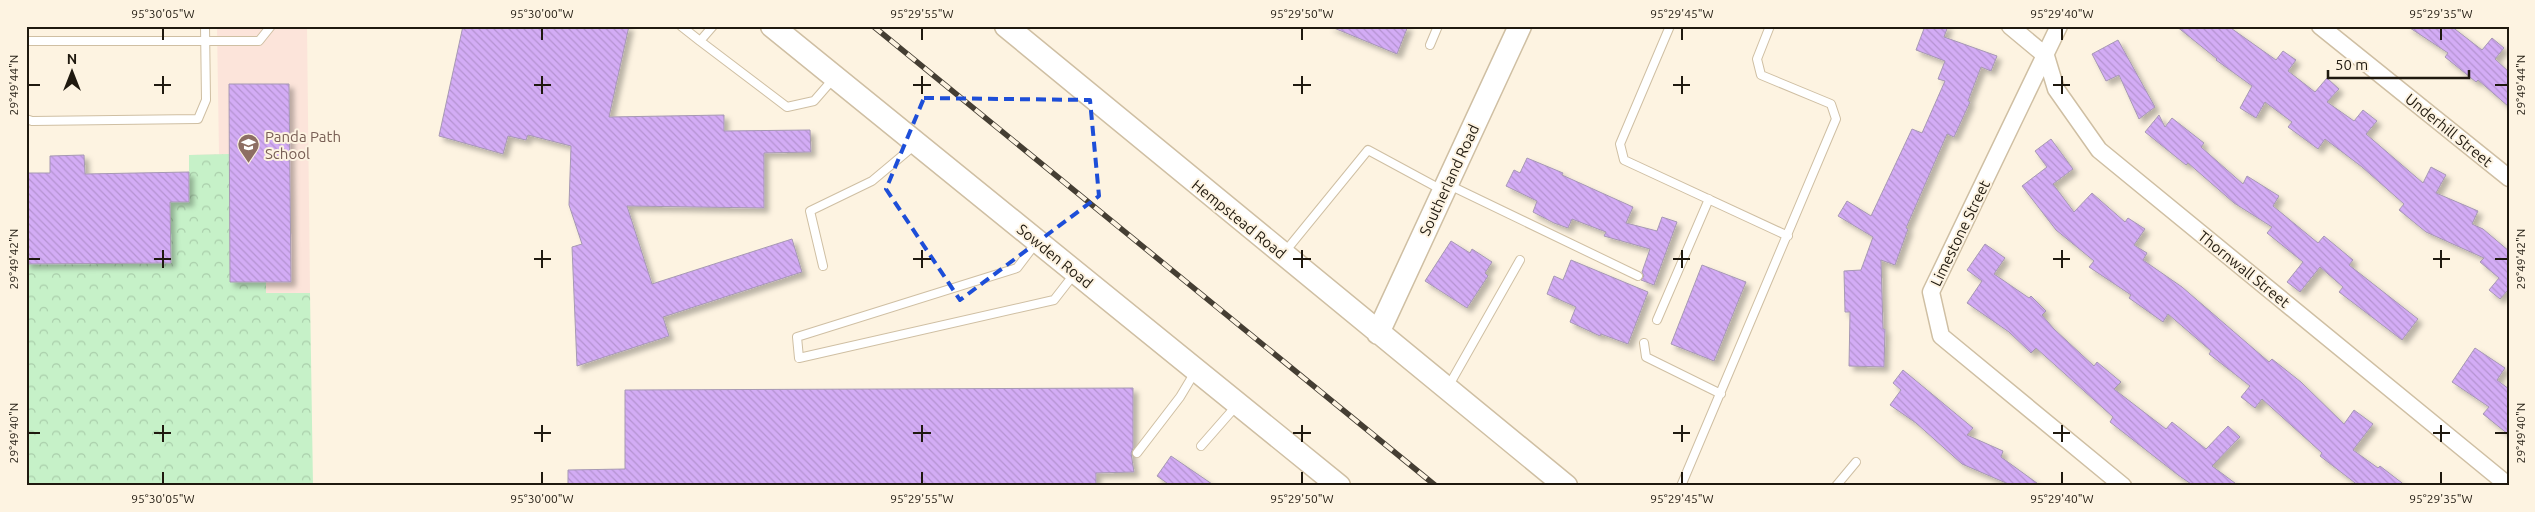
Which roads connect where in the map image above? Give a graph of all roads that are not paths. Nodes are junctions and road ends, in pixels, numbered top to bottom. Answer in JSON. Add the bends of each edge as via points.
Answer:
{"nodes":[{"id":1,"x":205,"y":26,"type":"edge"},
{"id":2,"x":270,"y":26,"type":"edge"},
{"id":3,"x":681,"y":26,"type":"edge"},
{"id":4,"x":714,"y":26,"type":"edge"},
{"id":5,"x":772,"y":26,"type":"edge"},
{"id":6,"x":1006,"y":26,"type":"edge"},
{"id":7,"x":1438,"y":26,"type":"edge"},
{"id":8,"x":1520,"y":26,"type":"edge"},
{"id":9,"x":1670,"y":26,"type":"edge"},
{"id":10,"x":1770,"y":26,"type":"edge"},
{"id":11,"x":2010,"y":26,"type":"edge"},
{"id":12,"x":2059,"y":26,"type":"edge"},
{"id":13,"x":2320,"y":26,"type":"edge"},
{"id":14,"x":26,"y":41,"type":"edge"},
{"id":15,"x":206,"y":41,"type":"junction"},
{"id":16,"x":700,"y":41,"type":"junction"},
{"id":17,"x":1430,"y":45,"type":"dead end"},
{"id":18,"x":2046,"y":56,"type":"junction"},
{"id":19,"x":835,"y":77,"type":"junction"},
{"id":20,"x":26,"y":119,"type":"edge"},
{"id":21,"x":917,"y":144,"type":"junction"},
{"id":22,"x":2509,"y":178,"type":"edge"},
{"id":23,"x":1445,"y":187,"type":"junction"},
{"id":24,"x":1709,"y":199,"type":"junction"},
{"id":25,"x":1788,"y":236,"type":"junction"},
{"id":26,"x":1038,"y":241,"type":"junction"},
{"id":27,"x":1283,"y":254,"type":"junction"},
{"id":28,"x":1520,"y":260,"type":"dead end"},
{"id":29,"x":823,"y":266,"type":"dead end"},
{"id":30,"x":1075,"y":272,"type":"junction"},
{"id":31,"x":1638,"y":276,"type":"dead end"},
{"id":32,"x":1657,"y":320,"type":"dead end"},
{"id":33,"x":1378,"y":333,"type":"junction"},
{"id":34,"x":1644,"y":343,"type":"dead end"},
{"id":35,"x":1196,"y":370,"type":"junction"},
{"id":36,"x":1447,"y":389,"type":"junction"},
{"id":37,"x":1721,"y":394,"type":"junction"},
{"id":38,"x":1238,"y":404,"type":"junction"},
{"id":39,"x":1201,"y":446,"type":"dead end"},
{"id":40,"x":1137,"y":453,"type":"dead end"},
{"id":41,"x":1856,"y":462,"type":"dead end"},
{"id":42,"x":1339,"y":486,"type":"edge"},
{"id":43,"x":1566,"y":486,"type":"edge"},
{"id":44,"x":1681,"y":486,"type":"edge"},
{"id":45,"x":1836,"y":486,"type":"edge"},
{"id":46,"x":2124,"y":486,"type":"edge"},
{"id":47,"x":2509,"y":486,"type":"edge"}],
"edges":[{"from":1,"to":15,"type":"lane"},
{"from":2,"to":15,"type":"lane","via":[[259,41]]},
{"from":3,"to":16,"type":"lane"},
{"from":4,"to":16,"type":"lane"},
{"from":5,"to":19,"type":"street","name":"Sowden Road"},
{"from":6,"to":27,"type":"street","name":"Hempstead Road"},
{"from":7,"to":17,"type":"lane"},
{"from":8,"to":23,"type":"street","name":"Southerland Road"},
{"from":9,"to":24,"type":"lane","via":[[1620,144],[1624,160]]},
{"from":10,"to":25,"type":"lane","via":[[1757,59],[1761,76],[1831,104],[1836,119]]},
{"from":11,"to":18,"type":"street"},
{"from":12,"to":18,"type":"street","name":"Limestone Street"},
{"from":13,"to":22,"type":"street","name":"Underhill Street"},
{"from":14,"to":15,"type":"lane"},
{"from":15,"to":20,"type":"lane","via":[[206,100],[198,119]]},
{"from":16,"to":19,"type":"lane","via":[[787,108],[814,101]]},
{"from":18,"to":46,"type":"street","name":"Limestone Street","via":[[1932,292],[1941,336]]},
{"from":18,"to":47,"type":"street","name":"Thornwall Street","via":[[2056,89],[2099,150]]},
{"from":19,"to":21,"type":"street","name":"Sowden Road"},
{"from":21,"to":26,"type":"street","name":"Sowden Road"},
{"from":21,"to":29,"type":"lane","via":[[872,181],[810,211]]},
{"from":23,"to":27,"type":"lane","via":[[1368,150]]},
{"from":23,"to":31,"type":"lane"},
{"from":23,"to":33,"type":"street","name":"Southerland Road"},
{"from":24,"to":25,"type":"lane"},
{"from":24,"to":32,"type":"lane"},
{"from":25,"to":37,"type":"lane"},
{"from":26,"to":30,"type":"street","name":"Sowden Road"},
{"from":26,"to":30,"type":"lane","via":[[1016,268],[797,337],[799,358],[1054,300]]},
{"from":27,"to":33,"type":"street","name":"Hempstead Road"},
{"from":28,"to":36,"type":"lane"},
{"from":30,"to":35,"type":"street","name":"Sowden Road"},
{"from":33,"to":36,"type":"street","name":"Hempstead Road"},
{"from":34,"to":37,"type":"lane","via":[[1646,357]]},
{"from":35,"to":38,"type":"street","name":"Sowden Road"},
{"from":35,"to":40,"type":"lane","via":[[1180,397]]},
{"from":36,"to":43,"type":"street","name":"Hempstead Road"},
{"from":37,"to":44,"type":"lane"},
{"from":38,"to":39,"type":"lane"},
{"from":38,"to":42,"type":"street","name":"Sowden Road"},
{"from":41,"to":45,"type":"lane"}]}
